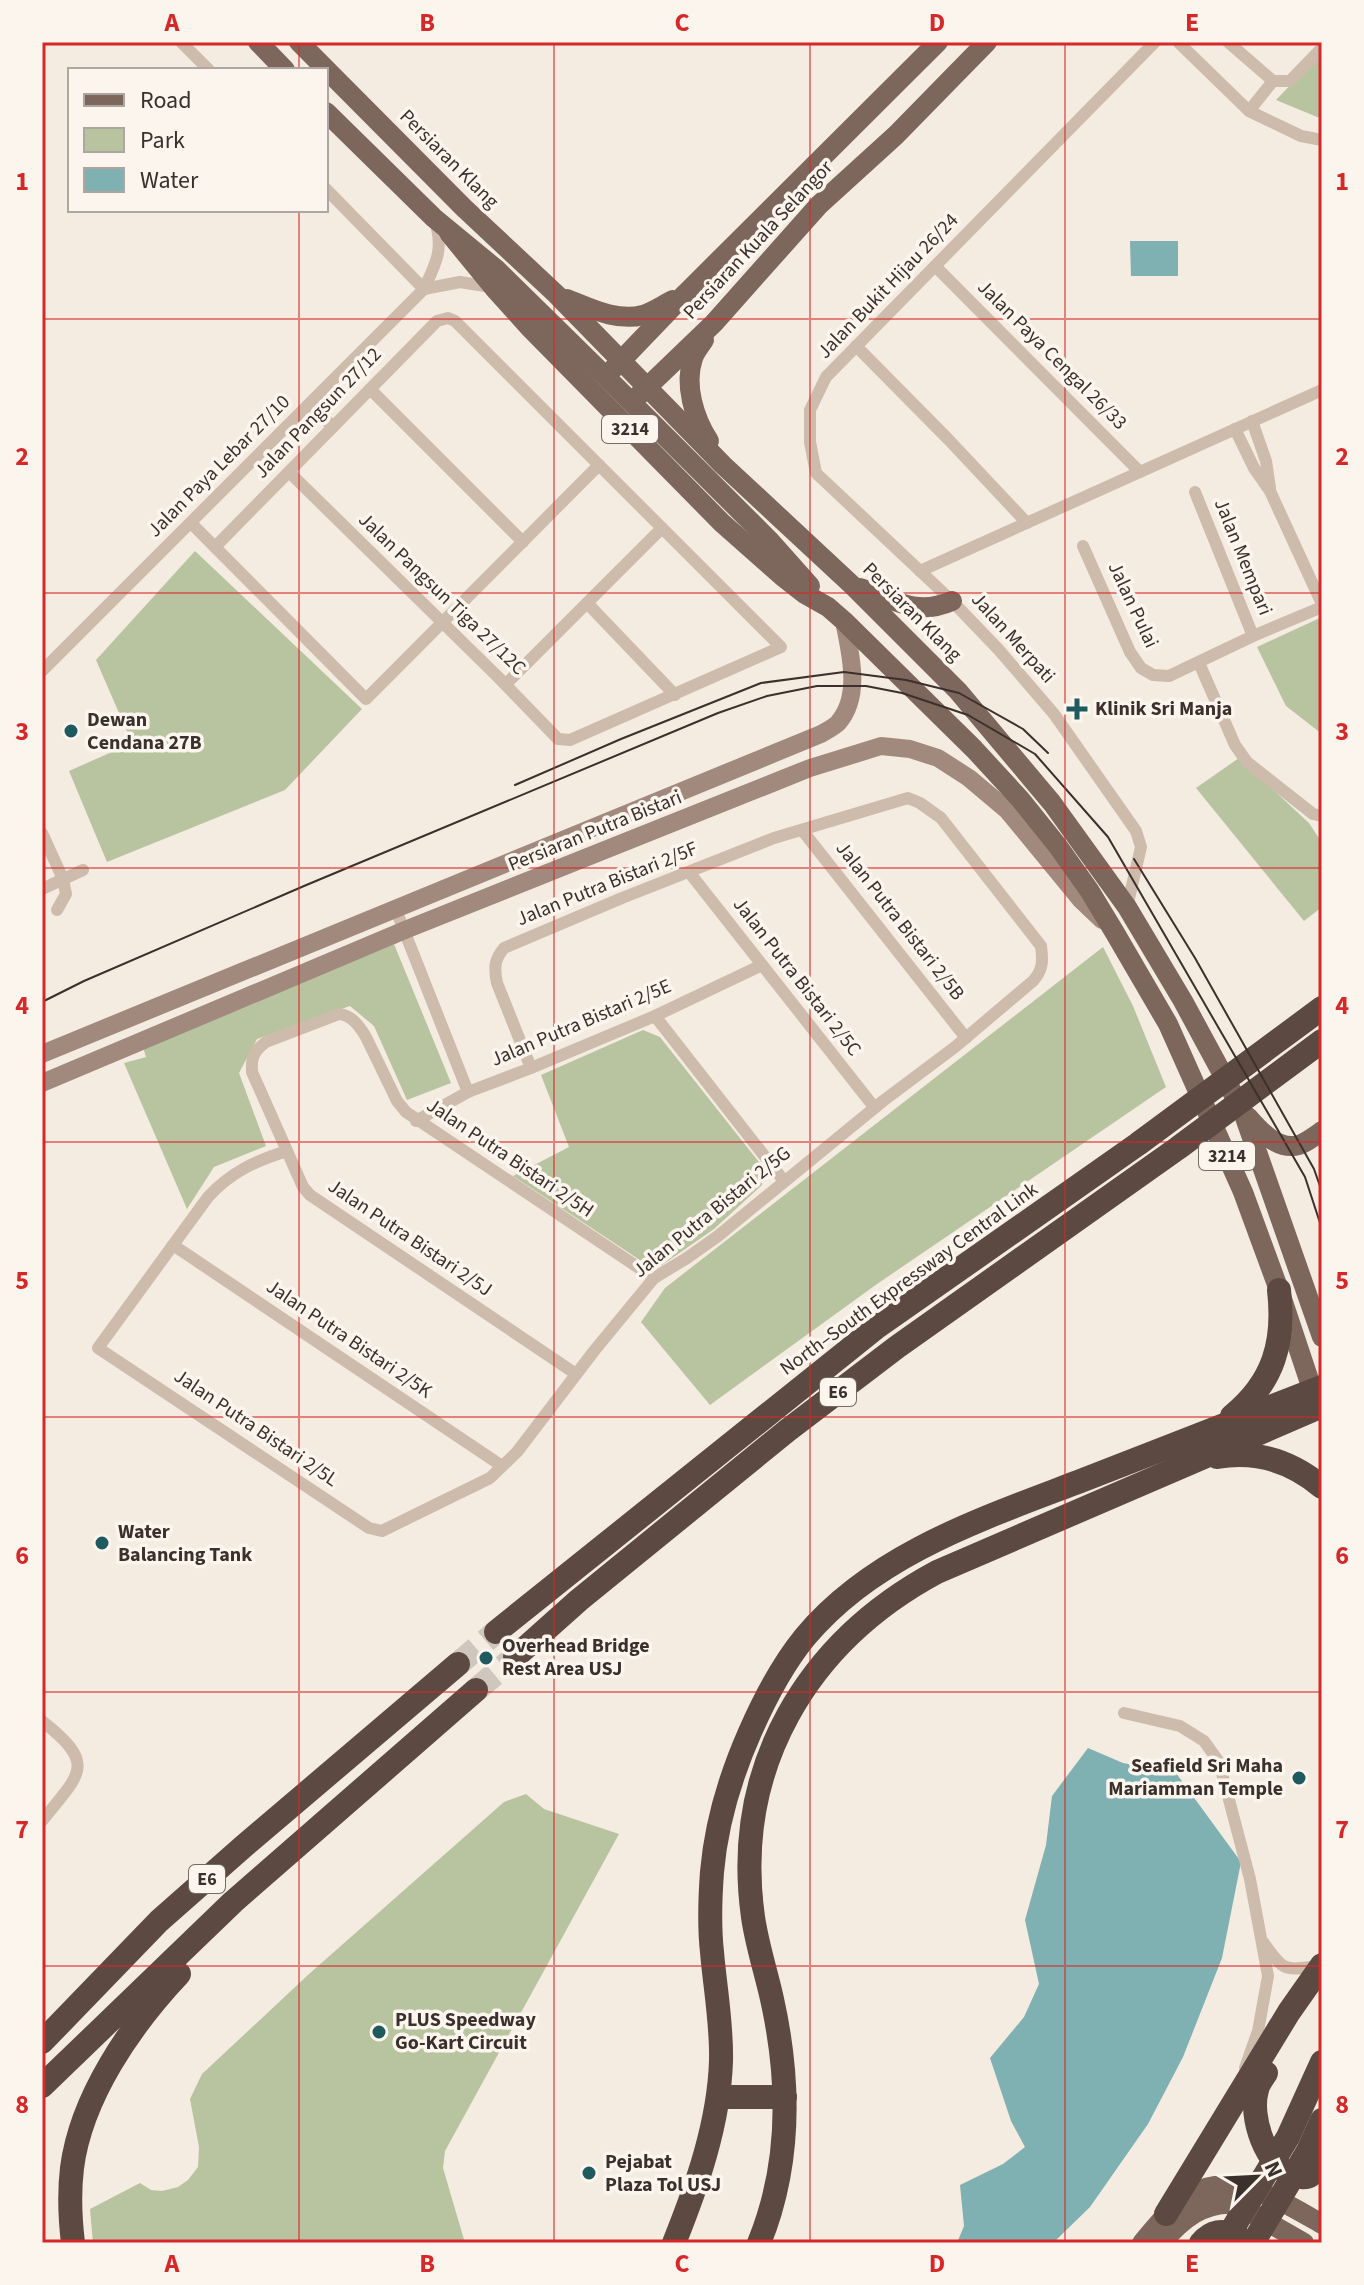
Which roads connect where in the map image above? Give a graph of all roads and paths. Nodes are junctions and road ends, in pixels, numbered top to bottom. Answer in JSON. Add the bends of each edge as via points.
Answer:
{"nodes":[{"id":1,"x":181,"y":42,"type":"edge"},
{"id":2,"x":258,"y":42,"type":"edge"},
{"id":3,"x":299,"y":42,"type":"edge"},
{"id":4,"x":938,"y":42,"type":"edge"},
{"id":5,"x":987,"y":42,"type":"edge"},
{"id":6,"x":1155,"y":42,"type":"edge"},
{"id":7,"x":1178,"y":42,"type":"edge"},
{"id":8,"x":1228,"y":42,"type":"edge"},
{"id":9,"x":1322,"y":48,"type":"edge"},
{"id":10,"x":207,"y":68,"type":"edge"},
{"id":11,"x":283,"y":68,"type":"edge"},
{"id":12,"x":325,"y":68,"type":"edge"},
{"id":13,"x":328,"y":71,"type":"edge"},
{"id":14,"x":1273,"y":81,"type":"junction"},
{"id":15,"x":1249,"y":111,"type":"junction"},
{"id":16,"x":328,"y":114,"type":"edge"},
{"id":17,"x":1322,"y":140,"type":"edge"},
{"id":18,"x":328,"y":191,"type":"edge"},
{"id":19,"x":434,"y":218,"type":"junction"},
{"id":20,"x":449,"y":233,"type":"junction"},
{"id":21,"x":935,"y":266,"type":"junction"},
{"id":22,"x":494,"y":288,"type":"junction"},
{"id":23,"x":424,"y":289,"type":"junction"},
{"id":24,"x":686,"y":293,"type":"junction"},
{"id":25,"x":556,"y":294,"type":"junction"},
{"id":26,"x":714,"y":323,"type":"junction"},
{"id":27,"x":856,"y":346,"type":"junction"},
{"id":28,"x":621,"y":361,"type":"junction"},
{"id":29,"x":606,"y":377,"type":"junction"},
{"id":30,"x":647,"y":387,"type":"junction"},
{"id":31,"x":370,"y":389,"type":"junction"},
{"id":32,"x":1322,"y":390,"type":"edge"},
{"id":33,"x":631,"y":402,"type":"junction"},
{"id":34,"x":310,"y":404,"type":"junction"},
{"id":35,"x":1252,"y":421,"type":"junction"},
{"id":36,"x":333,"y":427,"type":"junction"},
{"id":37,"x":1235,"y":429,"type":"junction"},
{"id":38,"x":599,"y":465,"type":"junction"},
{"id":39,"x":723,"y":465,"type":"junction"},
{"id":40,"x":289,"y":472,"type":"junction"},
{"id":41,"x":1140,"y":472,"type":"junction"},
{"id":42,"x":1270,"y":491,"type":"junction"},
{"id":43,"x":1195,"y":492,"type":"dead end"},
{"id":44,"x":191,"y":523,"type":"junction"},
{"id":45,"x":1027,"y":523,"type":"junction"},
{"id":46,"x":662,"y":528,"type":"junction"},
{"id":47,"x":523,"y":542,"type":"junction"},
{"id":48,"x":1083,"y":546,"type":"dead end"},
{"id":49,"x":215,"y":547,"type":"junction"},
{"id":50,"x":920,"y":571,"type":"junction"},
{"id":51,"x":852,"y":585,"type":"junction"},
{"id":52,"x":952,"y":601,"type":"junction"},
{"id":53,"x":587,"y":603,"type":"junction"},
{"id":54,"x":1322,"y":606,"type":"edge"},
{"id":55,"x":836,"y":614,"type":"junction"},
{"id":56,"x":443,"y":622,"type":"junction"},
{"id":57,"x":1253,"y":636,"type":"junction"},
{"id":58,"x":1199,"y":663,"type":"junction"},
{"id":59,"x":42,"y":671,"type":"edge"},
{"id":60,"x":506,"y":684,"type":"junction"},
{"id":61,"x":675,"y":695,"type":"junction"},
{"id":62,"x":1322,"y":816,"type":"edge"},
{"id":63,"x":802,"y":830,"type":"junction"},
{"id":64,"x":42,"y":833,"type":"edge"},
{"id":65,"x":83,"y":870,"type":"dead end"},
{"id":66,"x":689,"y":872,"type":"junction"},
{"id":67,"x":63,"y":879,"type":"junction"},
{"id":68,"x":42,"y":889,"type":"edge"},
{"id":69,"x":1127,"y":907,"type":"junction"},
{"id":70,"x":57,"y":910,"type":"dead end"},
{"id":71,"x":396,"y":910,"type":"junction"},
{"id":72,"x":405,"y":930,"type":"junction"},
{"id":73,"x":1115,"y":933,"type":"junction"},
{"id":74,"x":762,"y":965,"type":"junction"},
{"id":75,"x":1322,"y":1008,"type":"edge"},
{"id":76,"x":339,"y":1014,"type":"joint"},
{"id":77,"x":655,"y":1016,"type":"junction"},
{"id":78,"x":966,"y":1038,"type":"junction"},
{"id":79,"x":1322,"y":1041,"type":"edge"},
{"id":80,"x":42,"y":1054,"type":"edge"},
{"id":81,"x":531,"y":1068,"type":"junction"},
{"id":82,"x":42,"y":1083,"type":"edge"},
{"id":83,"x":468,"y":1092,"type":"junction"},
{"id":84,"x":874,"y":1107,"type":"junction"},
{"id":85,"x":1243,"y":1112,"type":"junction"},
{"id":86,"x":416,"y":1121,"type":"junction"},
{"id":87,"x":1322,"y":1131,"type":"edge"},
{"id":88,"x":287,"y":1151,"type":"junction"},
{"id":89,"x":784,"y":1181,"type":"junction"},
{"id":90,"x":173,"y":1245,"type":"junction"},
{"id":91,"x":654,"y":1278,"type":"junction"},
{"id":92,"x":1279,"y":1290,"type":"junction"},
{"id":93,"x":1322,"y":1337,"type":"edge"},
{"id":94,"x":576,"y":1374,"type":"junction"},
{"id":95,"x":1319,"y":1402,"type":"edge"},
{"id":96,"x":1202,"y":1433,"type":"junction"},
{"id":97,"x":1194,"y":1461,"type":"junction"},
{"id":98,"x":502,"y":1466,"type":"junction"},
{"id":99,"x":1322,"y":1487,"type":"edge"},
{"id":100,"x":394,"y":1527,"type":"joint"},
{"id":101,"x":496,"y":1632,"type":"tunnel mouth"},
{"id":102,"x":515,"y":1657,"type":"tunnel mouth"},
{"id":103,"x":458,"y":1664,"type":"tunnel mouth"},
{"id":104,"x":476,"y":1690,"type":"tunnel mouth"},
{"id":105,"x":1124,"y":1713,"type":"dead end"},
{"id":106,"x":42,"y":1721,"type":"edge"},
{"id":107,"x":42,"y":1821,"type":"edge"},
{"id":108,"x":233,"y":1902,"type":"junction"},
{"id":109,"x":1261,"y":1940,"type":"junction"},
{"id":110,"x":1318,"y":1971,"type":"edge"},
{"id":111,"x":42,"y":2042,"type":"edge"},
{"id":112,"x":1322,"y":2062,"type":"edge"},
{"id":113,"x":42,"y":2086,"type":"edge"},
{"id":114,"x":719,"y":2097,"type":"junction"},
{"id":115,"x":785,"y":2097,"type":"junction"},
{"id":116,"x":1229,"y":2113,"type":"junction"},
{"id":117,"x":1322,"y":2120,"type":"edge"},
{"id":118,"x":1306,"y":2149,"type":"edge"},
{"id":119,"x":1172,"y":2219,"type":"junction"},
{"id":120,"x":1322,"y":2224,"type":"edge"},
{"id":121,"x":73,"y":2243,"type":"edge"},
{"id":122,"x":674,"y":2243,"type":"edge"},
{"id":123,"x":759,"y":2243,"type":"edge"},
{"id":124,"x":1142,"y":2243,"type":"edge"},
{"id":125,"x":1162,"y":2243,"type":"edge"},
{"id":126,"x":1201,"y":2243,"type":"edge"},
{"id":127,"x":1224,"y":2243,"type":"edge"},
{"id":128,"x":1252,"y":2243,"type":"edge"},
{"id":129,"x":1304,"y":2243,"type":"edge"}],
"edges":[{"from":1,"to":10,"type":"street"},
{"from":2,"to":11,"type":"main road"},
{"from":3,"to":12,"type":"main road","name":"Persiaran Klang","number":"3214"},
{"from":4,"to":24,"type":"main road","name":"Persiaran Kuala Selangor"},
{"from":5,"to":26,"type":"main road","name":"Persiaran Kuala Selangor","number":"3214","via":[[819,205]]},
{"from":6,"to":21,"type":"street","name":"Jalan Bukit Hijau 26/24"},
{"from":7,"to":15,"type":"street"},
{"from":8,"to":14,"type":"street"},
{"from":9,"to":14,"type":"street","via":[[1290,81]]},
{"from":13,"to":25,"type":"main road","name":"Persiaran Klang","number":"3214"},
{"from":14,"to":15,"type":"street"},
{"from":15,"to":17,"type":"street","via":[[1301,136]]},
{"from":16,"to":19,"type":"main road","number":"3214"},
{"from":18,"to":23,"type":"street"},
{"from":19,"to":20,"type":"main road","number":"3214"},
{"from":19,"to":23,"type":"street","name":"Jalan Paya Lebar 27/10","via":[[439,257]]},
{"from":20,"to":22,"type":"main road","number":"3214"},
{"from":20,"to":29,"type":"main road","via":[[496,269]]},
{"from":21,"to":27,"type":"street","name":"Jalan Bukit Hijau 26/24"},
{"from":21,"to":41,"type":"street","name":"Jalan Paya Cengal 26/33"},
{"from":22,"to":23,"type":"street","via":[[460,282]]},
{"from":22,"to":55,"type":"main road","number":"3214","via":[[722,523]]},
{"from":23,"to":34,"type":"street","name":"Jalan Paya Lebar 27/10"},
{"from":24,"to":25,"type":"main road","via":[[643,315],[622,317]]},
{"from":24,"to":28,"type":"main road","name":"Persiaran Kuala Selangor"},
{"from":25,"to":28,"type":"main road","name":"Persiaran Klang","number":"3214"},
{"from":26,"to":30,"type":"main road","name":"Persiaran Kuala Selangor","number":"3214"},
{"from":26,"to":39,"type":"main road","via":[[693,358],[690,384],[701,429]]},
{"from":27,"to":45,"type":"street"},
{"from":27,"to":50,"type":"street","name":"Jalan Bukit Hijau 26/24","via":[[826,377],[810,410],[816,473]]},
{"from":28,"to":29,"type":"main road","name":"Persiaran Kuala Selangor"},
{"from":28,"to":30,"type":"main road","name":"Persiaran Klang","number":"3214"},
{"from":29,"to":33,"type":"main road"},
{"from":30,"to":33,"type":"main road","name":"Persiaran Kuala Selangor","number":"3214"},
{"from":30,"to":39,"type":"main road","name":"Persiaran Klang","number":"3214"},
{"from":31,"to":36,"type":"street","name":"Jalan Pangsun 27/12"},
{"from":31,"to":38,"type":"street","name":"Jalan Pangsun 27/12","via":[[437,321],[448,318]]},
{"from":31,"to":47,"type":"street"},
{"from":32,"to":35,"type":"street"},
{"from":33,"to":55,"type":"main road"},
{"from":34,"to":36,"type":"street"},
{"from":34,"to":44,"type":"street","name":"Jalan Paya Lebar 27/10"},
{"from":35,"to":37,"type":"street"},
{"from":35,"to":42,"type":"street"},
{"from":36,"to":40,"type":"street","name":"Jalan Pangsun 27/12"},
{"from":37,"to":41,"type":"street"},
{"from":37,"to":42,"type":"street"},
{"from":38,"to":46,"type":"street"},
{"from":38,"to":47,"type":"street"},
{"from":39,"to":51,"type":"main road","name":"Persiaran Klang","number":"3214"},
{"from":40,"to":49,"type":"street","name":"Jalan Pangsun 27/12"},
{"from":40,"to":56,"type":"street","name":"Jalan Pangsun Tiga 27/12C"},
{"from":41,"to":45,"type":"street"},
{"from":42,"to":54,"type":"street"},
{"from":43,"to":57,"type":"street","name":"Jalan Mempari"},
{"from":44,"to":49,"type":"street"},
{"from":44,"to":59,"type":"street","name":"Jalan Paya Lebar 27/10"},
{"from":45,"to":50,"type":"street"},
{"from":46,"to":53,"type":"street"},
{"from":46,"to":61,"type":"street","via":[[781,647]]},
{"from":47,"to":56,"type":"street"},
{"from":48,"to":58,"type":"street","name":"Jalan Pulai","via":[[1141,668],[1169,676]]},
{"from":49,"to":56,"type":"street","via":[[366,699]]},
{"from":50,"to":52,"type":"street","name":"Jalan Merpati"},
{"from":51,"to":52,"type":"main road","via":[[911,607],[932,608]]},
{"from":51,"to":69,"type":"main road","name":"Persiaran Klang","number":"3214","via":[[1005,746]]},
{"from":52,"to":69,"type":"street","name":"Jalan Merpati","via":[[1054,714],[1136,831],[1141,847]]},
{"from":53,"to":60,"type":"street"},
{"from":53,"to":61,"type":"street"},
{"from":54,"to":57,"type":"street","name":"Jalan Pulai"},
{"from":55,"to":71,"type":"main road","name":"Persiaran Putra Bistari","via":[[852,675],[851,693],[838,723]]},
{"from":55,"to":73,"type":"main road","number":"3214","via":[[1020,799]]},
{"from":56,"to":60,"type":"street","name":"Jalan Pangsun Tiga 27/12C"},
{"from":57,"to":58,"type":"street","name":"Jalan Pulai"},
{"from":58,"to":62,"type":"street","via":[[1247,762]]},
{"from":60,"to":61,"type":"street","name":"Jalan Pangsun Tiga 27/12C","via":[[558,739],[570,740]]},
{"from":63,"to":66,"type":"street","name":"Jalan Putra Bistari 2/5F"},
{"from":63,"to":78,"type":"street","name":"Jalan Putra Bistari 2/5B"},
{"from":63,"to":78,"type":"street","name":"Jalan Putra Bistari 2/5F","via":[[908,798],[920,803],[941,818],[1035,936],[1041,946],[1040,973]]},
{"from":64,"to":67,"type":"street"},
{"from":65,"to":67,"type":"street"},
{"from":66,"to":74,"type":"street","name":"Jalan Putra Bistari 2/5C"},
{"from":66,"to":81,"type":"street","name":"Jalan Putra Bistari 2/5F","via":[[504,948],[496,957],[497,983]]},
{"from":67,"to":68,"type":"street"},
{"from":67,"to":70,"type":"street","via":[[66,894]]},
{"from":69,"to":85,"type":"main road","name":"Persiaran Klang","number":"3214"},
{"from":71,"to":72,"type":"street"},
{"from":71,"to":80,"type":"main road","name":"Persiaran Putra Bistari"},
{"from":72,"to":73,"type":"main road","name":"Persiaran Putra Bistari","via":[[810,768],[881,746],[938,758],[969,778],[1007,810]]},
{"from":72,"to":82,"type":"main road","name":"Persiaran Putra Bistari"},
{"from":72,"to":83,"type":"street"},
{"from":73,"to":92,"type":"main road","number":"3214","via":[[1168,1024],[1243,1192]]},
{"from":74,"to":77,"type":"street","name":"Jalan Putra Bistari 2/5E"},
{"from":74,"to":84,"type":"street","name":"Jalan Putra Bistari 2/5C"},
{"from":75,"to":101,"type":"highway","name":"North–South Expressway Central Link","number":"E6","via":[[877,1327]]},
{"from":76,"to":86,"type":"street","name":"Jalan Putra Bistari 2/5H","via":[[360,1027],[397,1101]]},
{"from":76,"to":88,"type":"street","name":"Jalan Putra Bistari 2/5J","via":[[266,1042],[251,1058],[252,1072]]},
{"from":77,"to":81,"type":"street","name":"Jalan Putra Bistari 2/5E"},
{"from":77,"to":89,"type":"street"},
{"from":78,"to":84,"type":"street","name":"Jalan Putra Bistari 2/5G"},
{"from":79,"to":102,"type":"highway","number":"E6","via":[[788,1430]]},
{"from":81,"to":83,"type":"street","name":"Jalan Putra Bistari 2/5E"},
{"from":83,"to":86,"type":"street","name":"Jalan Putra Bistari 2/5E"},
{"from":84,"to":89,"type":"street","name":"Jalan Putra Bistari 2/5G"},
{"from":85,"to":87,"type":"main road","via":[[1282,1144],[1300,1144]]},
{"from":85,"to":93,"type":"main road","name":"Persiaran Klang","number":"3214"},
{"from":86,"to":91,"type":"street","name":"Jalan Putra Bistari 2/5H"},
{"from":88,"to":90,"type":"street","via":[[259,1159],[224,1181]]},
{"from":88,"to":94,"type":"street","name":"Jalan Putra Bistari 2/5J","via":[[310,1195]]},
{"from":89,"to":91,"type":"street","name":"Jalan Putra Bistari 2/5G","via":[[718,1236]]},
{"from":90,"to":98,"type":"street","name":"Jalan Putra Bistari 2/5K"},
{"from":90,"to":100,"type":"street","name":"Jalan Putra Bistari 2/5L","via":[[98,1348],[369,1528]]},
{"from":91,"to":94,"type":"street","name":"Jalan Putra Bistari 2/5G"},
{"from":92,"to":95,"type":"main road","number":"3214"},
{"from":92,"to":96,"type":"highway","via":[[1280,1340],[1267,1376],[1245,1406]]},
{"from":94,"to":98,"type":"street","name":"Jalan Putra Bistari 2/5G"},
{"from":95,"to":96,"type":"highway"},
{"from":95,"to":97,"type":"highway"},
{"from":96,"to":114,"type":"highway","via":[[980,1520],[913,1552],[845,1599],[806,1635],[773,1685],[740,1756],[719,1829],[710,1921],[720,2021]]},
{"from":97,"to":99,"type":"highway","via":[[1261,1456],[1285,1463]]},
{"from":97,"to":115,"type":"highway","via":[[907,1588],[845,1638],[804,1687],[759,1787],[749,1850],[753,1918],[780,2043]]},
{"from":98,"to":100,"type":"street","name":"Jalan Putra Bistari 2/5G","via":[[490,1478]]},
{"from":103,"to":111,"type":"highway","number":"E6","via":[[159,1921]]},
{"from":104,"to":108,"type":"highway","number":"E6"},
{"from":105,"to":109,"type":"street","via":[[1180,1726],[1204,1741],[1219,1762]]},
{"from":106,"to":107,"type":"street","via":[[69,1743],[78,1766],[76,1778]]},
{"from":108,"to":113,"type":"highway","number":"E6"},
{"from":108,"to":121,"type":"highway","via":[[212,1938],[137,2025],[92,2099],[72,2167]]},
{"from":109,"to":110,"type":"street","via":[[1279,1964]]},
{"from":109,"to":116,"type":"street","via":[[1268,1976],[1258,2031]]},
{"from":110,"to":116,"type":"highway"},
{"from":110,"to":118,"type":"highway","via":[[1255,2102],[1266,2152],[1284,2173],[1304,2178],[1313,2174]]},
{"from":112,"to":118,"type":"highway"},
{"from":114,"to":115,"type":"highway"},
{"from":114,"to":122,"type":"highway"},
{"from":115,"to":123,"type":"highway","via":[[778,2183]]},
{"from":116,"to":119,"type":"highway"},
{"from":117,"to":118,"type":"highway"},
{"from":118,"to":127,"type":"highway"},
{"from":118,"to":128,"type":"highway"},
{"from":119,"to":120,"type":"main road","via":[[1189,2195],[1211,2185],[1243,2186]]},
{"from":119,"to":124,"type":"main road"},
{"from":119,"to":125,"type":"main road"},
{"from":119,"to":129,"type":"main road","via":[[1236,2204]]},
{"from":126,"to":128,"type":"highway","via":[[1216,2231]]}]}
